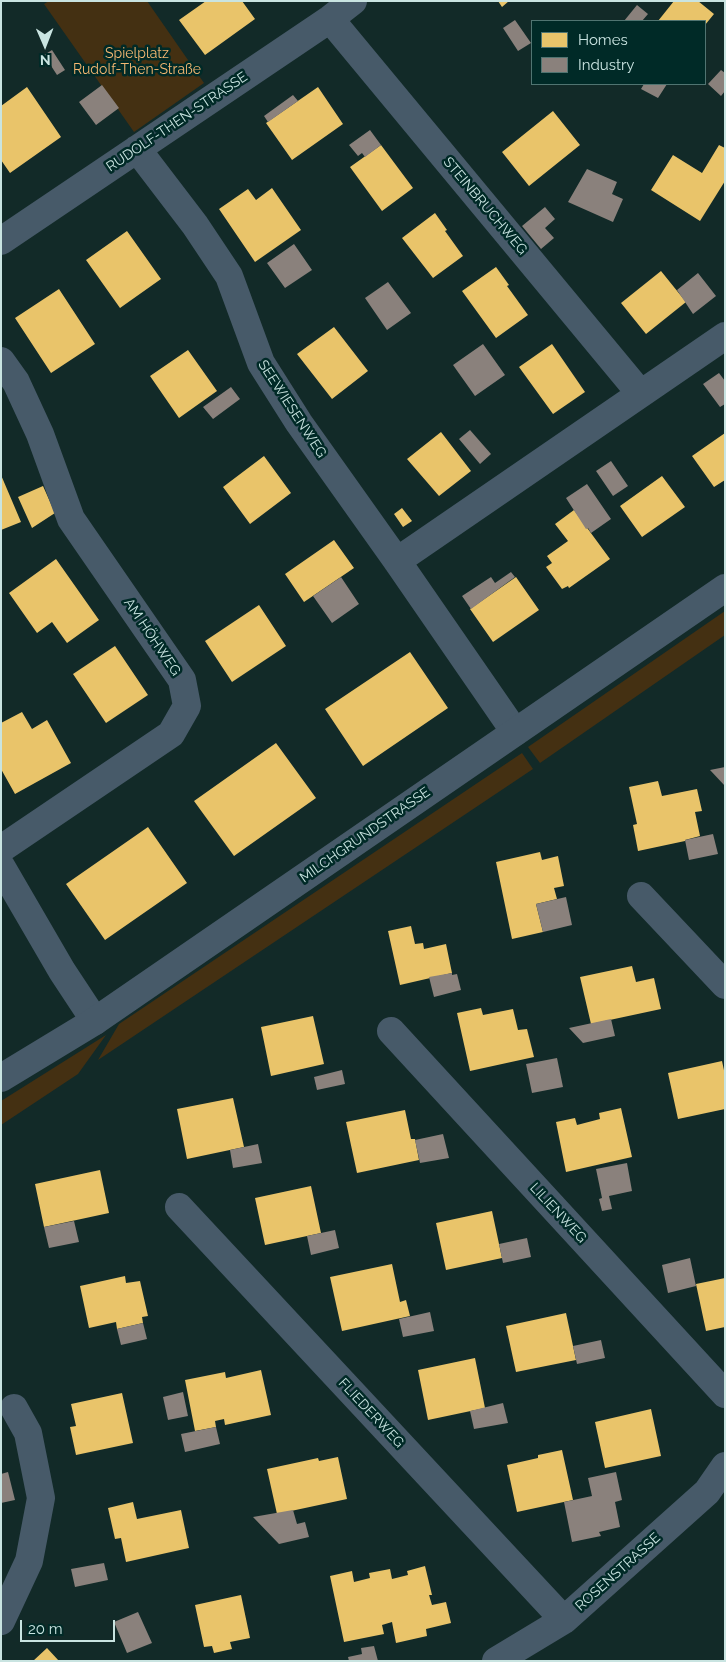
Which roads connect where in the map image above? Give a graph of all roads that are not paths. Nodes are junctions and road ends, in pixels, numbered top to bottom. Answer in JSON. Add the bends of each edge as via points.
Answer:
{"nodes":[{"id":1,"x":353,"y":1,"type":"edge"},
{"id":2,"x":330,"y":19,"type":"junction"},
{"id":3,"x":137,"y":149,"type":"junction"},
{"id":4,"x":1,"y":242,"type":"edge"},
{"id":5,"x":725,"y":336,"type":"edge"},
{"id":6,"x":1,"y":361,"type":"edge"},
{"id":7,"x":640,"y":393,"type":"junction"},
{"id":8,"x":397,"y":561,"type":"junction"},
{"id":9,"x":725,"y":588,"type":"edge"},
{"id":10,"x":515,"y":732,"type":"junction"},
{"id":11,"x":1,"y":849,"type":"edge"},
{"id":12,"x":1,"y":866,"type":"edge"},
{"id":13,"x":641,"y":896,"type":"dead end"},
{"id":14,"x":725,"y":985,"type":"edge"},
{"id":15,"x":95,"y":1021,"type":"junction"},
{"id":16,"x":391,"y":1031,"type":"dead end"},
{"id":17,"x":1,"y":1078,"type":"edge"},
{"id":18,"x":179,"y":1207,"type":"dead end"},
{"id":19,"x":725,"y":1394,"type":"edge"},
{"id":20,"x":14,"y":1408,"type":"dead end"},
{"id":21,"x":725,"y":1466,"type":"edge"},
{"id":22,"x":1,"y":1620,"type":"edge"},
{"id":23,"x":564,"y":1620,"type":"junction"},
{"id":24,"x":496,"y":1661,"type":"edge"}],
"edges":[{"from":1,"to":2,"type":"street","name":"RUDOLF-THEN-STRASSE"},
{"from":2,"to":3,"type":"street","name":"RUDOLF-THEN-STRASSE"},
{"from":2,"to":7,"type":"street","name":"STEINBRUCHWEG"},
{"from":3,"to":4,"type":"street","name":"RUDOLF-THEN-STRASSE"},
{"from":3,"to":8,"type":"street","name":"SEEWIESENWEG","via":[[229,276],[261,363],[299,423]]},
{"from":5,"to":7,"type":"street"},
{"from":6,"to":11,"type":"street","name":"AM HÖHWEG","via":[[16,382],[40,434],[71,519],[182,680],[186,706],[171,734]]},
{"from":7,"to":8,"type":"street"},
{"from":8,"to":10,"type":"street","name":"SEEWIESENWEG"},
{"from":9,"to":10,"type":"street","name":"MILCHGRUNDSTRASSE"},
{"from":10,"to":15,"type":"street","name":"MILCHGRUNDSTRASSE"},
{"from":12,"to":15,"type":"street"},
{"from":13,"to":14,"type":"street"},
{"from":15,"to":17,"type":"street","name":"MILCHGRUNDSTRASSE"},
{"from":16,"to":19,"type":"street","name":"LILIENWEG"},
{"from":18,"to":23,"type":"street","name":"FLIEDERWEG"},
{"from":20,"to":22,"type":"street","via":[[28,1433],[41,1498],[29,1561]]},
{"from":21,"to":23,"type":"street","name":"ROSENSTRASSE","via":[[707,1492]]},
{"from":23,"to":24,"type":"street","name":"ROSENSTRASSE"}]}
